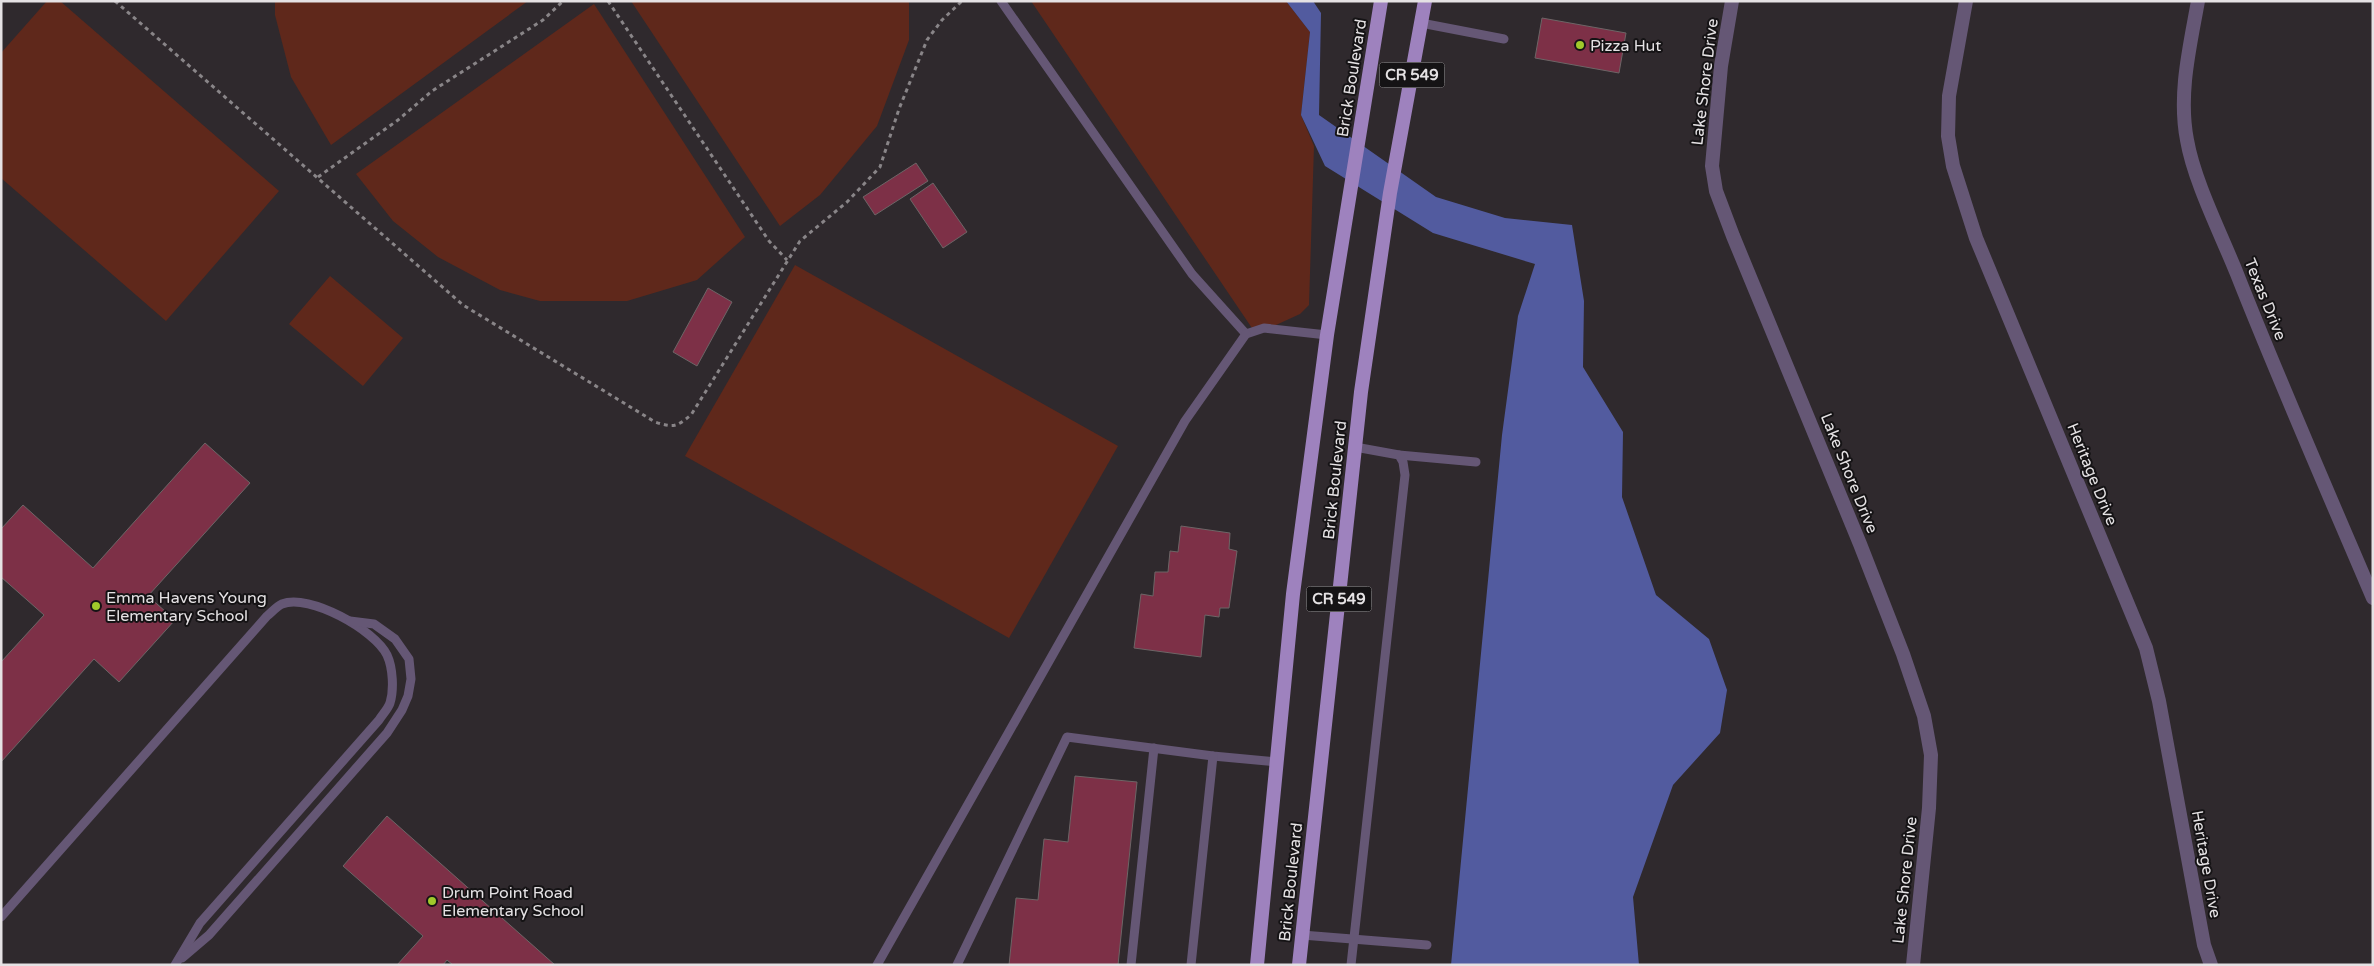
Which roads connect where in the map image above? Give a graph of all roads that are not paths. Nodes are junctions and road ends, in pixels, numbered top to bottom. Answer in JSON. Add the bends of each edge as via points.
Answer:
{"nodes":[{"id":1,"x":1001,"y":1,"type":"edge"},
{"id":2,"x":1382,"y":1,"type":"edge"},
{"id":3,"x":1424,"y":1,"type":"edge"},
{"id":4,"x":1732,"y":1,"type":"edge"},
{"id":5,"x":1966,"y":1,"type":"edge"},
{"id":6,"x":2198,"y":1,"type":"edge"},
{"id":7,"x":1421,"y":23,"type":"junction"},
{"id":8,"x":1504,"y":40,"type":"dead end"},
{"id":9,"x":1246,"y":334,"type":"junction"},
{"id":10,"x":1327,"y":334,"type":"junction"},
{"id":11,"x":1355,"y":447,"type":"junction"},
{"id":12,"x":1399,"y":455,"type":"junction"},
{"id":13,"x":1476,"y":462,"type":"dead end"},
{"id":14,"x":2373,"y":598,"type":"edge"},
{"id":15,"x":348,"y":621,"type":"junction"},
{"id":16,"x":1154,"y":748,"type":"junction"},
{"id":17,"x":1213,"y":756,"type":"junction"},
{"id":18,"x":1277,"y":762,"type":"junction"},
{"id":19,"x":335,"y":770,"type":"junction"},
{"id":20,"x":346,"y":780,"type":"junction"},
{"id":21,"x":1,"y":917,"type":"edge"},
{"id":22,"x":1302,"y":935,"type":"junction"},
{"id":23,"x":1354,"y":938,"type":"junction"},
{"id":24,"x":1427,"y":945,"type":"dead end"},
{"id":25,"x":177,"y":964,"type":"edge"},
{"id":26,"x":877,"y":965,"type":"edge"},
{"id":27,"x":957,"y":965,"type":"edge"},
{"id":28,"x":1131,"y":965,"type":"edge"},
{"id":29,"x":1191,"y":965,"type":"edge"},
{"id":30,"x":1257,"y":965,"type":"edge"},
{"id":31,"x":1299,"y":965,"type":"edge"},
{"id":32,"x":1351,"y":965,"type":"edge"},
{"id":33,"x":1913,"y":965,"type":"edge"},
{"id":34,"x":2211,"y":965,"type":"edge"}],
"edges":[{"from":1,"to":9,"type":"lane","via":[[1192,274]]},
{"from":2,"to":10,"type":"main road","name":"Brick Boulevard","number":"CR 549"},
{"from":3,"to":7,"type":"main road","name":"Brick Boulevard","number":"CR 549"},
{"from":4,"to":33,"type":"street","name":"Lake Shore Drive","via":[[1721,66],[1712,166],[1716,191],[1860,544],[1924,716],[1931,755],[1929,808]]},
{"from":5,"to":34,"type":"street","name":"Heritage Drive","via":[[1949,96],[1948,136],[1953,166],[1976,238],[2146,648],[2159,701],[2204,945]]},
{"from":6,"to":14,"type":"street","name":"Texas Drive","via":[[2186,71],[2184,112],[2187,140],[2197,175]]},
{"from":7,"to":8,"type":"lane"},
{"from":7,"to":11,"type":"main road","name":"Brick Boulevard","number":"CR 549","via":[[1384,234]]},
{"from":9,"to":10,"type":"lane","via":[[1264,328]]},
{"from":9,"to":26,"type":"lane","via":[[1185,421]]},
{"from":10,"to":18,"type":"main road","name":"Brick Boulevard","number":"CR 549","via":[[1293,594]]},
{"from":11,"to":12,"type":"lane"},
{"from":11,"to":22,"type":"main road","name":"Brick Boulevard","number":"CR 549"},
{"from":12,"to":13,"type":"lane"},
{"from":12,"to":23,"type":"lane","via":[[1404,462],[1405,475]]},
{"from":15,"to":19,"type":"lane","via":[[370,636],[386,653],[392,679],[390,704]]},
{"from":15,"to":20,"type":"lane","via":[[374,624],[395,639],[409,659],[411,679],[402,710],[387,733]]},
{"from":15,"to":21,"type":"lane","via":[[320,606],[296,602],[282,604],[267,616]]},
{"from":16,"to":17,"type":"lane"},
{"from":16,"to":27,"type":"lane","via":[[1067,737]]},
{"from":16,"to":28,"type":"lane"},
{"from":17,"to":18,"type":"lane"},
{"from":17,"to":29,"type":"lane"},
{"from":18,"to":30,"type":"main road","name":"Brick Boulevard","number":"CR 549"},
{"from":19,"to":20,"type":"lane"},
{"from":19,"to":25,"type":"lane","via":[[200,923]]},
{"from":20,"to":25,"type":"lane","via":[[209,935]]},
{"from":22,"to":23,"type":"lane"},
{"from":22,"to":31,"type":"main road","name":"Brick Boulevard","number":"CR 549"},
{"from":23,"to":24,"type":"lane"},
{"from":23,"to":32,"type":"lane"}]}
